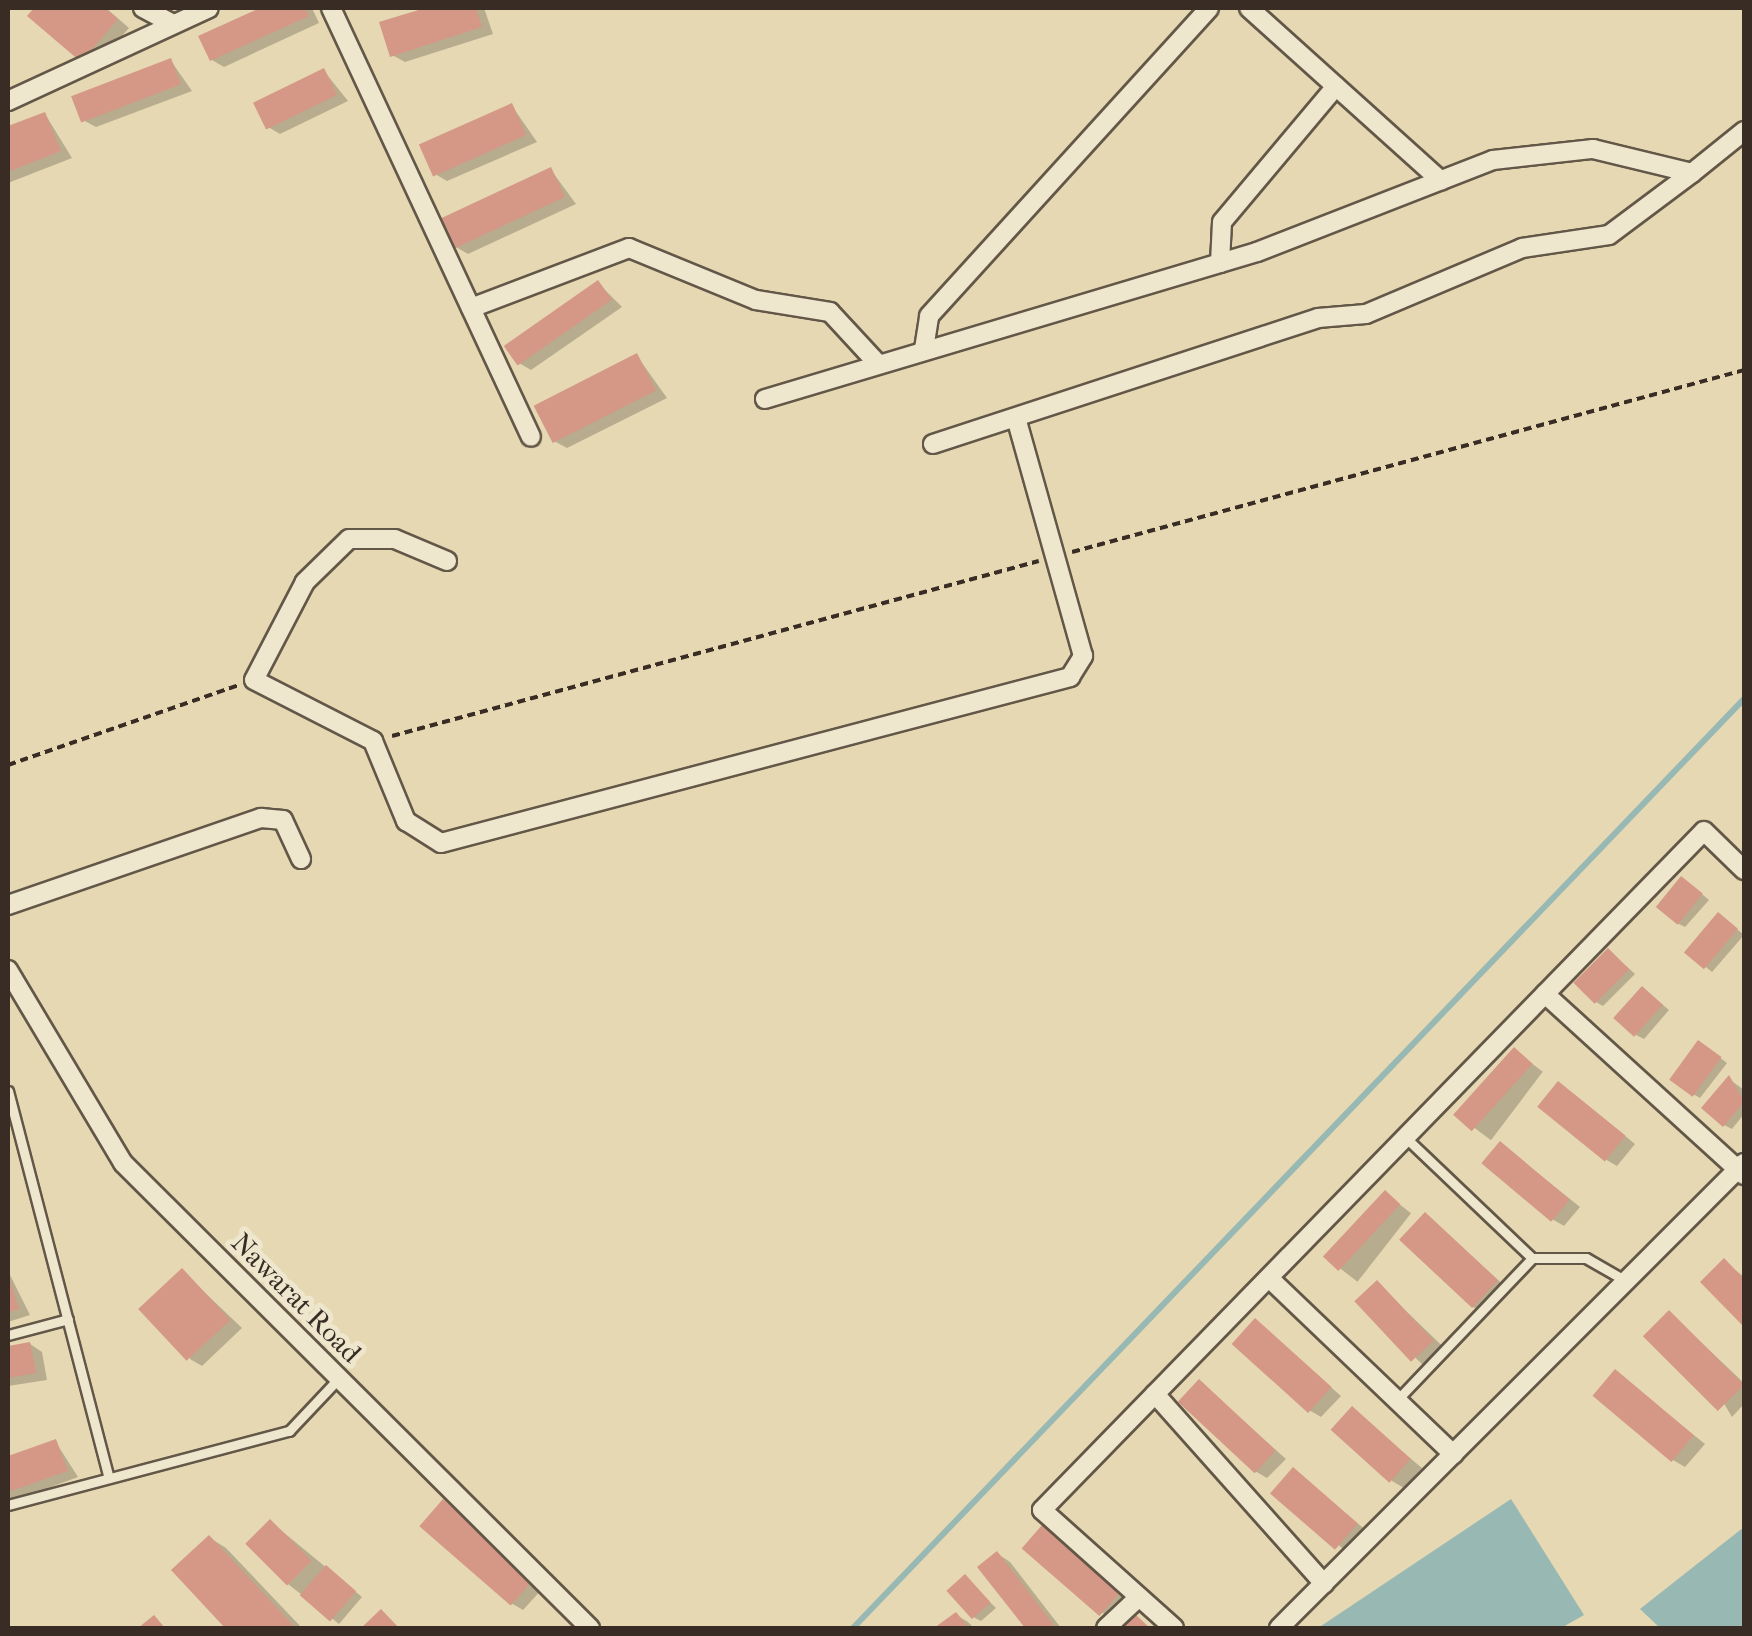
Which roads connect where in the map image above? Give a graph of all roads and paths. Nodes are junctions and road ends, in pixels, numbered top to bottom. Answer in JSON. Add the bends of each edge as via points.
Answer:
{"nodes":[{"id":1,"x":142,"y":8,"type":"edge"},
{"id":2,"x":208,"y":8,"type":"edge"},
{"id":3,"x":330,"y":8,"type":"edge"},
{"id":4,"x":1209,"y":8,"type":"edge"},
{"id":5,"x":1249,"y":8,"type":"edge"},
{"id":6,"x":173,"y":24,"type":"junction"},
{"id":7,"x":1336,"y":86,"type":"junction"},
{"id":8,"x":8,"y":101,"type":"edge"},
{"id":9,"x":1744,"y":131,"type":"edge"},
{"id":10,"x":1692,"y":173,"type":"junction"},
{"id":11,"x":1441,"y":181,"type":"junction"},
{"id":12,"x":1220,"y":262,"type":"junction"},
{"id":13,"x":470,"y":308,"type":"junction"},
{"id":14,"x":924,"y":348,"type":"junction"},
{"id":15,"x":877,"y":362,"type":"junction"},
{"id":16,"x":765,"y":399,"type":"dead end"},
{"id":17,"x":1016,"y":418,"type":"junction"},
{"id":18,"x":531,"y":437,"type":"dead end"},
{"id":19,"x":933,"y":444,"type":"dead end"},
{"id":20,"x":447,"y":562,"type":"dead end"},
{"id":21,"x":254,"y":680,"type":"junction"},
{"id":22,"x":8,"y":766,"type":"edge"},
{"id":23,"x":302,"y":858,"type":"dead end"},
{"id":24,"x":1744,"y":870,"type":"edge"},
{"id":25,"x":8,"y":904,"type":"edge"},
{"id":26,"x":8,"y":970,"type":"edge"},
{"id":27,"x":1545,"y":994,"type":"junction"},
{"id":28,"x":8,"y":1090,"type":"edge"},
{"id":29,"x":1405,"y":1137,"type":"junction"},
{"id":30,"x":22,"y":1143,"type":"junction"},
{"id":31,"x":8,"y":1146,"type":"edge"},
{"id":32,"x":1742,"y":1169,"type":"edge"},
{"id":33,"x":1532,"y":1258,"type":"junction"},
{"id":34,"x":1268,"y":1278,"type":"junction"},
{"id":35,"x":1626,"y":1281,"type":"junction"},
{"id":36,"x":68,"y":1319,"type":"junction"},
{"id":37,"x":8,"y":1335,"type":"edge"},
{"id":38,"x":338,"y":1379,"type":"junction"},
{"id":39,"x":1155,"y":1394,"type":"junction"},
{"id":40,"x":1397,"y":1400,"type":"junction"},
{"id":41,"x":1453,"y":1454,"type":"junction"},
{"id":42,"x":109,"y":1478,"type":"junction"},
{"id":43,"x":8,"y":1505,"type":"edge"},
{"id":44,"x":1324,"y":1584,"type":"junction"},
{"id":45,"x":1140,"y":1597,"type":"junction"},
{"id":46,"x":590,"y":1628,"type":"edge"},
{"id":47,"x":1106,"y":1628,"type":"edge"},
{"id":48,"x":1174,"y":1628,"type":"edge"},
{"id":49,"x":1279,"y":1628,"type":"edge"}],
"edges":[{"from":1,"to":6,"type":"street"},
{"from":2,"to":6,"type":"street"},
{"from":3,"to":13,"type":"street"},
{"from":4,"to":14,"type":"street","via":[[929,316]]},
{"from":5,"to":7,"type":"street"},
{"from":6,"to":8,"type":"street"},
{"from":7,"to":11,"type":"street"},
{"from":7,"to":12,"type":"street","via":[[1222,222]]},
{"from":9,"to":10,"type":"street"},
{"from":10,"to":11,"type":"street","via":[[1653,158],[1545,148]]},
{"from":10,"to":17,"type":"street","via":[[1609,235],[1522,248],[1366,314],[1318,318]]},
{"from":11,"to":12,"type":"street"},
{"from":12,"to":14,"type":"street"},
{"from":13,"to":15,"type":"street","via":[[628,248],[756,300],[830,312]]},
{"from":13,"to":18,"type":"street"},
{"from":14,"to":15,"type":"street"},
{"from":15,"to":16,"type":"street"},
{"from":17,"to":19,"type":"street"},
{"from":17,"to":21,"type":"street","via":[[1083,656],[1056,682],[441,843],[406,821],[372,741]]},
{"from":20,"to":21,"type":"street","via":[[395,539],[349,539],[305,582]]},
{"from":21,"to":22,"type":"path"},
{"from":23,"to":25,"type":"street","via":[[284,820],[261,818]]},
{"from":24,"to":27,"type":"street","via":[[1704,830]]},
{"from":26,"to":38,"type":"street","name":"Nawarat Road","via":[[123,1163]]},
{"from":27,"to":29,"type":"street"},
{"from":27,"to":32,"type":"street"},
{"from":28,"to":30,"type":"lane"},
{"from":29,"to":33,"type":"lane"},
{"from":29,"to":34,"type":"street"},
{"from":30,"to":31,"type":"lane"},
{"from":30,"to":36,"type":"lane"},
{"from":32,"to":35,"type":"street"},
{"from":33,"to":35,"type":"lane","via":[[1586,1258]]},
{"from":33,"to":40,"type":"lane"},
{"from":34,"to":39,"type":"street"},
{"from":34,"to":40,"type":"street"},
{"from":35,"to":41,"type":"street"},
{"from":36,"to":37,"type":"lane"},
{"from":36,"to":42,"type":"lane"},
{"from":38,"to":42,"type":"lane","via":[[289,1431]]},
{"from":38,"to":46,"type":"street","name":"Nawarat Road"},
{"from":39,"to":44,"type":"street"},
{"from":39,"to":45,"type":"street","via":[[1042,1510]]},
{"from":40,"to":41,"type":"street"},
{"from":41,"to":44,"type":"street"},
{"from":42,"to":43,"type":"lane"},
{"from":44,"to":49,"type":"street"},
{"from":45,"to":47,"type":"street"},
{"from":45,"to":48,"type":"street"}]}
